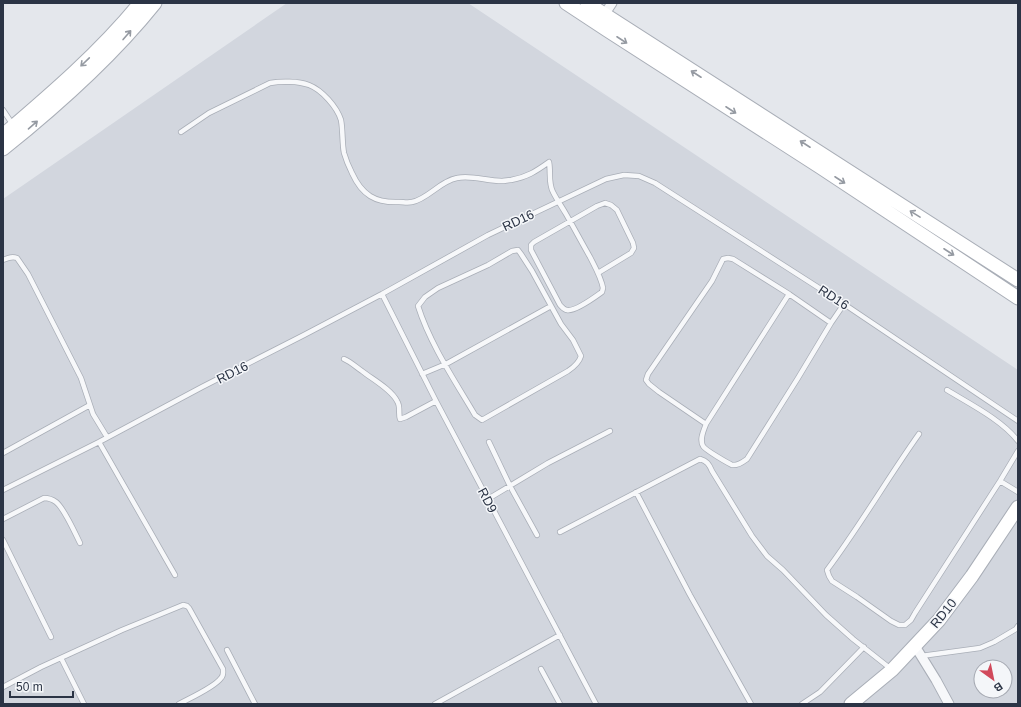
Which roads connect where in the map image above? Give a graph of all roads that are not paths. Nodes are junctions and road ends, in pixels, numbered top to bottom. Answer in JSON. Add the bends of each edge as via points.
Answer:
{"nodes":[{"id":1,"x":140,"y":3,"type":"edge"},
{"id":2,"x":155,"y":3,"type":"edge"},
{"id":3,"x":566,"y":3,"type":"edge"},
{"id":4,"x":587,"y":3,"type":"edge"},
{"id":5,"x":612,"y":3,"type":"edge"},
{"id":6,"x":601,"y":19,"type":"junction"},
{"id":7,"x":3,"y":110,"type":"edge"},
{"id":8,"x":14,"y":126,"type":"junction"},
{"id":9,"x":181,"y":132,"type":"dead end"},
{"id":10,"x":3,"y":135,"type":"edge"},
{"id":11,"x":3,"y":149,"type":"edge"},
{"id":12,"x":559,"y":201,"type":"junction"},
{"id":13,"x":570,"y":222,"type":"junction"},
{"id":14,"x":3,"y":260,"type":"edge"},
{"id":15,"x":598,"y":273,"type":"junction"},
{"id":16,"x":1018,"y":280,"type":"edge"},
{"id":17,"x":382,"y":294,"type":"junction"},
{"id":18,"x":789,"y":294,"type":"junction"},
{"id":19,"x":1018,"y":298,"type":"edge"},
{"id":20,"x":844,"y":304,"type":"junction"},
{"id":21,"x":551,"y":306,"type":"junction"},
{"id":22,"x":831,"y":323,"type":"junction"},
{"id":23,"x":344,"y":359,"type":"dead end"},
{"id":24,"x":446,"y":364,"type":"junction"},
{"id":25,"x":422,"y":374,"type":"junction"},
{"id":26,"x":947,"y":390,"type":"dead end"},
{"id":27,"x":436,"y":401,"type":"junction"},
{"id":28,"x":90,"y":405,"type":"junction"},
{"id":29,"x":1018,"y":421,"type":"edge"},
{"id":30,"x":706,"y":424,"type":"junction"},
{"id":31,"x":610,"y":430,"type":"dead end"},
{"id":32,"x":919,"y":434,"type":"dead end"},
{"id":33,"x":107,"y":437,"type":"junction"},
{"id":34,"x":1018,"y":441,"type":"edge"},
{"id":35,"x":99,"y":442,"type":"junction"},
{"id":36,"x":489,"y":442,"type":"dead end"},
{"id":37,"x":1018,"y":451,"type":"edge"},
{"id":38,"x":3,"y":453,"type":"edge"},
{"id":39,"x":1000,"y":481,"type":"junction"},
{"id":40,"x":510,"y":486,"type":"junction"},
{"id":41,"x":3,"y":490,"type":"edge"},
{"id":42,"x":636,"y":492,"type":"junction"},
{"id":43,"x":1018,"y":492,"type":"edge"},
{"id":44,"x":488,"y":499,"type":"junction"},
{"id":45,"x":1018,"y":507,"type":"edge"},
{"id":46,"x":3,"y":519,"type":"edge"},
{"id":47,"x":560,"y":532,"type":"dead end"},
{"id":48,"x":537,"y":535,"type":"dead end"},
{"id":49,"x":3,"y":540,"type":"edge"},
{"id":50,"x":80,"y":543,"type":"dead end"},
{"id":51,"x":175,"y":575,"type":"dead end"},
{"id":52,"x":1018,"y":626,"type":"edge"},
{"id":53,"x":560,"y":635,"type":"junction"},
{"id":54,"x":51,"y":637,"type":"dead end"},
{"id":55,"x":864,"y":648,"type":"junction"},
{"id":56,"x":227,"y":650,"type":"dead end"},
{"id":57,"x":918,"y":651,"type":"junction"},
{"id":58,"x":60,"y":658,"type":"junction"},
{"id":59,"x":541,"y":669,"type":"dead end"},
{"id":60,"x":892,"y":670,"type":"junction"},
{"id":61,"x":3,"y":687,"type":"edge"},
{"id":62,"x":84,"y":704,"type":"edge"},
{"id":63,"x":179,"y":704,"type":"edge"},
{"id":64,"x":255,"y":704,"type":"edge"},
{"id":65,"x":435,"y":704,"type":"edge"},
{"id":66,"x":560,"y":704,"type":"edge"},
{"id":67,"x":596,"y":704,"type":"edge"},
{"id":68,"x":751,"y":704,"type":"edge"},
{"id":69,"x":802,"y":704,"type":"edge"},
{"id":70,"x":851,"y":704,"type":"edge"},
{"id":71,"x":949,"y":704,"type":"edge"}],
"edges":[{"from":1,"to":8,"type":"main road","one_way":true,"via":[[92,55]]},
{"from":11,"to":2,"type":"main road","one_way":true,"via":[[54,107],[104,60]]},
{"from":3,"to":6,"type":"main road"},
{"from":4,"to":6,"type":"main road"},
{"from":5,"to":6,"type":"street"},
{"from":16,"to":6,"type":"main road","one_way":true},
{"from":6,"to":19,"type":"main road","one_way":true},
{"from":7,"to":8,"type":"lane"},
{"from":8,"to":10,"type":"main road"},
{"from":9,"to":12,"type":"lane","via":[[209,113],[270,83],[280,81],[309,85],[320,92],[337,112],[344,154],[356,183],[376,200],[411,202],[451,179],[464,177],[502,181],[522,178],[549,162],[550,184]]},
{"from":12,"to":13,"type":"lane"},
{"from":12,"to":17,"type":"lane","name":"RD16","via":[[488,235]]},
{"from":12,"to":20,"type":"lane","name":"RD16","via":[[606,179],[624,175],[639,176],[655,182]]},
{"from":13,"to":15,"type":"lane"},
{"from":13,"to":15,"type":"lane","via":[[605,203],[617,210],[634,248],[631,253]]},
{"from":13,"to":15,"type":"lane","via":[[531,245],[534,257],[560,305],[570,310],[602,292]]},
{"from":14,"to":28,"type":"lane","via":[[14,257],[20,260],[81,378]]},
{"from":17,"to":25,"type":"lane","name":"RD9"},
{"from":17,"to":33,"type":"lane","name":"RD16"},
{"from":18,"to":22,"type":"lane"},
{"from":18,"to":30,"type":"lane"},
{"from":18,"to":30,"type":"lane","via":[[734,259],[723,260],[712,281],[648,374],[646,380],[649,384]]},
{"from":20,"to":22,"type":"lane"},
{"from":20,"to":29,"type":"lane","name":"RD16"},
{"from":21,"to":24,"type":"lane"},
{"from":21,"to":24,"type":"lane","via":[[581,356],[577,365],[482,420],[475,415]]},
{"from":21,"to":24,"type":"lane","via":[[518,250],[438,288],[418,306],[431,339]]},
{"from":22,"to":30,"type":"lane","via":[[747,460],[733,465],[706,450],[701,439]]},
{"from":23,"to":27,"type":"lane","via":[[378,381],[396,399],[400,419]]},
{"from":24,"to":25,"type":"lane"},
{"from":25,"to":27,"type":"lane","name":"RD9"},
{"from":26,"to":34,"type":"lane","via":[[1002,424]]},
{"from":27,"to":44,"type":"lane","name":"RD9"},
{"from":28,"to":33,"type":"lane"},
{"from":28,"to":38,"type":"lane"},
{"from":31,"to":40,"type":"lane"},
{"from":32,"to":39,"type":"lane","via":[[827,570],[832,581],[891,621],[899,625],[911,620]]},
{"from":33,"to":35,"type":"lane","name":"RD16"},
{"from":35,"to":41,"type":"lane","name":"RD16"},
{"from":35,"to":51,"type":"lane"},
{"from":36,"to":40,"type":"lane"},
{"from":37,"to":39,"type":"lane"},
{"from":39,"to":43,"type":"lane"},
{"from":40,"to":44,"type":"lane"},
{"from":40,"to":48,"type":"lane"},
{"from":42,"to":47,"type":"lane"},
{"from":42,"to":55,"type":"lane","via":[[700,459],[705,460],[710,464],[752,536],[767,556],[826,615]]},
{"from":42,"to":68,"type":"lane"},
{"from":44,"to":53,"type":"lane","name":"RD9"},
{"from":45,"to":57,"type":"main road","name":"RD10"},
{"from":46,"to":50,"type":"lane","via":[[44,498],[49,498],[61,507]]},
{"from":49,"to":54,"type":"lane"},
{"from":52,"to":57,"type":"lane","via":[[980,648]]},
{"from":53,"to":65,"type":"lane"},
{"from":53,"to":67,"type":"lane","name":"RD9"},
{"from":55,"to":60,"type":"lane"},
{"from":55,"to":69,"type":"lane","via":[[820,692]]},
{"from":56,"to":64,"type":"lane"},
{"from":57,"to":60,"type":"main road","name":"RD10"},
{"from":57,"to":71,"type":"street"},
{"from":58,"to":61,"type":"lane"},
{"from":58,"to":62,"type":"lane"},
{"from":58,"to":63,"type":"lane","via":[[185,605],[223,672],[216,683]]},
{"from":59,"to":66,"type":"lane"},
{"from":60,"to":70,"type":"main road","name":"RD10"}]}
